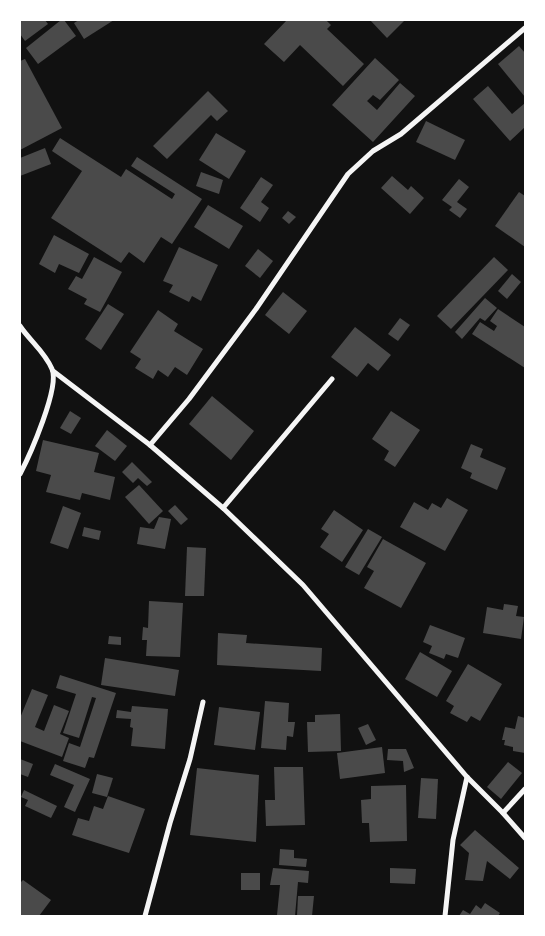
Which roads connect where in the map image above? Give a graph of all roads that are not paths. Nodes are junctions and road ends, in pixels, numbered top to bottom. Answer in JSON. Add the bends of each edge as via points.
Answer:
{"nodes":[{"id":1,"x":525,"y":28,"type":"edge"},
{"id":2,"x":20,"y":326,"type":"edge"},
{"id":3,"x":53,"y":371,"type":"junction"},
{"id":4,"x":332,"y":380,"type":"dead end"},
{"id":5,"x":150,"y":445,"type":"junction"},
{"id":6,"x":20,"y":474,"type":"edge"},
{"id":7,"x":223,"y":508,"type":"junction"},
{"id":8,"x":203,"y":702,"type":"dead end"},
{"id":9,"x":467,"y":777,"type":"junction"},
{"id":10,"x":525,"y":789,"type":"edge"},
{"id":11,"x":503,"y":813,"type":"junction"},
{"id":12,"x":525,"y":838,"type":"edge"},
{"id":13,"x":145,"y":916,"type":"edge"},
{"id":14,"x":445,"y":916,"type":"edge"}],
"edges":[{"from":1,"to":5,"type":"street","via":[[401,134],[373,151],[348,174],[256,309]]},
{"from":2,"to":3,"type":"street"},
{"from":3,"to":5,"type":"street"},
{"from":3,"to":6,"type":"street","via":[[47,411]]},
{"from":4,"to":7,"type":"street"},
{"from":5,"to":7,"type":"street"},
{"from":7,"to":9,"type":"street","via":[[303,584]]},
{"from":8,"to":13,"type":"street"},
{"from":9,"to":11,"type":"street"},
{"from":9,"to":14,"type":"street","via":[[453,840]]},
{"from":10,"to":11,"type":"street"},
{"from":11,"to":12,"type":"street"}]}
